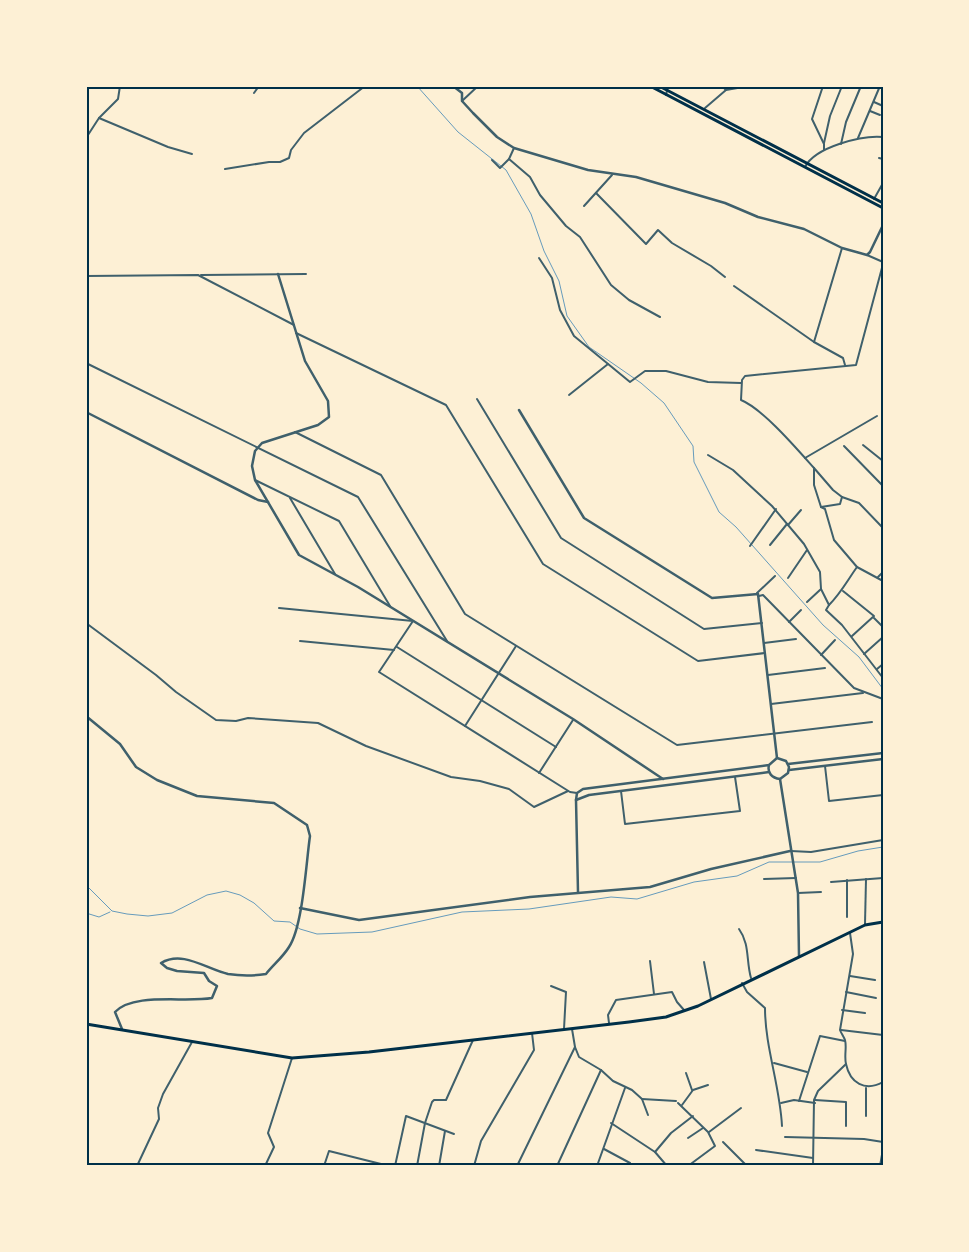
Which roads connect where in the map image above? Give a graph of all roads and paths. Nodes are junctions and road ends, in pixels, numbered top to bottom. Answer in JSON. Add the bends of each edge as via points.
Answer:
{"nodes":[{"id":1,"x":120,"y":86,"type":"edge"},
{"id":2,"x":258,"y":86,"type":"edge"},
{"id":3,"x":365,"y":86,"type":"edge"},
{"id":4,"x":452,"y":86,"type":"edge"},
{"id":5,"x":478,"y":86,"type":"edge"},
{"id":6,"x":650,"y":86,"type":"edge"},
{"id":7,"x":659,"y":86,"type":"edge"},
{"id":8,"x":722,"y":86,"type":"edge"},
{"id":9,"x":750,"y":86,"type":"edge"},
{"id":10,"x":823,"y":86,"type":"edge"},
{"id":11,"x":842,"y":86,"type":"edge"},
{"id":12,"x":861,"y":86,"type":"edge"},
{"id":13,"x":880,"y":86,"type":"edge"},
{"id":14,"x":726,"y":90,"type":"junction"},
{"id":15,"x":668,"y":91,"type":"edge"},
{"id":16,"x":254,"y":92,"type":"dead end"},
{"id":17,"x":462,"y":101,"type":"junction"},
{"id":18,"x":874,"y":102,"type":"junction"},
{"id":19,"x":883,"y":106,"type":"edge"},
{"id":20,"x":704,"y":110,"type":"junction"},
{"id":21,"x":870,"y":111,"type":"junction"},
{"id":22,"x":880,"y":116,"type":"dead end"},
{"id":23,"x":99,"y":118,"type":"junction"},
{"id":24,"x":883,"y":137,"type":"edge"},
{"id":25,"x":86,"y":138,"type":"edge"},
{"id":26,"x":858,"y":138,"type":"junction"},
{"id":27,"x":824,"y":144,"type":"junction"},
{"id":28,"x":841,"y":144,"type":"junction"},
{"id":29,"x":514,"y":148,"type":"junction"},
{"id":30,"x":824,"y":150,"type":"junction"},
{"id":31,"x":192,"y":154,"type":"dead end"},
{"id":32,"x":879,"y":158,"type":"dead end"},
{"id":33,"x":508,"y":159,"type":"junction"},
{"id":34,"x":883,"y":159,"type":"edge"},
{"id":35,"x":492,"y":160,"type":"dead end"},
{"id":36,"x":806,"y":165,"type":"junction"},
{"id":37,"x":225,"y":168,"type":"dead end"},
{"id":38,"x":612,"y":175,"type":"junction"},
{"id":39,"x":883,"y":182,"type":"edge"},
{"id":40,"x":596,"y":193,"type":"junction"},
{"id":41,"x":874,"y":199,"type":"junction"},
{"id":42,"x":883,"y":203,"type":"edge"},
{"id":43,"x":584,"y":206,"type":"dead end"},
{"id":44,"x":883,"y":208,"type":"edge"},
{"id":45,"x":883,"y":225,"type":"edge"},
{"id":46,"x":842,"y":248,"type":"junction"},
{"id":47,"x":867,"y":255,"type":"junction"},
{"id":48,"x":539,"y":258,"type":"dead end"},
{"id":49,"x":883,"y":263,"type":"edge"},
{"id":50,"x":278,"y":274,"type":"junction"},
{"id":51,"x":306,"y":274,"type":"dead end"},
{"id":52,"x":198,"y":275,"type":"junction"},
{"id":53,"x":86,"y":276,"type":"edge"},
{"id":54,"x":725,"y":277,"type":"dead end"},
{"id":55,"x":734,"y":286,"type":"dead end"},
{"id":56,"x":660,"y":317,"type":"dead end"},
{"id":57,"x":294,"y":325,"type":"junction"},
{"id":58,"x":296,"y":333,"type":"junction"},
{"id":59,"x":814,"y":342,"type":"junction"},
{"id":60,"x":86,"y":363,"type":"edge"},
{"id":61,"x":608,"y":364,"type":"junction"},
{"id":62,"x":845,"y":365,"type":"junction"},
{"id":63,"x":742,"y":384,"type":"junction"},
{"id":64,"x":569,"y":395,"type":"dead end"},
{"id":65,"x":477,"y":399,"type":"dead end"},
{"id":66,"x":520,"y":410,"type":"dead end"},
{"id":67,"x":86,"y":412,"type":"edge"},
{"id":68,"x":877,"y":416,"type":"dead end"},
{"id":69,"x":296,"y":432,"type":"junction"},
{"id":70,"x":863,"y":444,"type":"dead end"},
{"id":71,"x":844,"y":446,"type":"dead end"},
{"id":72,"x":258,"y":447,"type":"junction"},
{"id":73,"x":708,"y":455,"type":"dead end"},
{"id":74,"x":805,"y":458,"type":"junction"},
{"id":75,"x":883,"y":461,"type":"edge"},
{"id":76,"x":814,"y":468,"type":"junction"},
{"id":77,"x":255,"y":480,"type":"junction"},
{"id":78,"x":883,"y":486,"type":"edge"},
{"id":79,"x":290,"y":497,"type":"junction"},
{"id":80,"x":842,"y":497,"type":"junction"},
{"id":81,"x":268,"y":502,"type":"junction"},
{"id":82,"x":821,"y":507,"type":"junction"},
{"id":83,"x":776,"y":509,"type":"junction"},
{"id":84,"x":801,"y":510,"type":"dead end"},
{"id":85,"x":787,"y":524,"type":"junction"},
{"id":86,"x":883,"y":528,"type":"edge"},
{"id":87,"x":770,"y":545,"type":"dead end"},
{"id":88,"x":750,"y":546,"type":"dead end"},
{"id":89,"x":807,"y":550,"type":"junction"},
{"id":90,"x":857,"y":567,"type":"junction"},
{"id":91,"x":883,"y":572,"type":"edge"},
{"id":92,"x":336,"y":576,"type":"junction"},
{"id":93,"x":775,"y":576,"type":"dead end"},
{"id":94,"x":878,"y":577,"type":"junction"},
{"id":95,"x":788,"y":578,"type":"dead end"},
{"id":96,"x":883,"y":581,"type":"edge"},
{"id":97,"x":820,"y":588,"type":"junction"},
{"id":98,"x":843,"y":591,"type":"junction"},
{"id":99,"x":758,"y":595,"type":"junction"},
{"id":100,"x":807,"y":602,"type":"dead end"},
{"id":101,"x":828,"y":605,"type":"junction"},
{"id":102,"x":279,"y":608,"type":"dead end"},
{"id":103,"x":392,"y":608,"type":"junction"},
{"id":104,"x":801,"y":610,"type":"dead end"},
{"id":105,"x":874,"y":618,"type":"junction"},
{"id":106,"x":86,"y":622,"type":"edge"},
{"id":107,"x":413,"y":622,"type":"junction"},
{"id":108,"x":789,"y":622,"type":"junction"},
{"id":109,"x":762,"y":623,"type":"junction"},
{"id":110,"x":883,"y":627,"type":"edge"},
{"id":111,"x":851,"y":636,"type":"junction"},
{"id":112,"x":883,"y":637,"type":"edge"},
{"id":113,"x":796,"y":640,"type":"dead end"},
{"id":114,"x":835,"y":640,"type":"dead end"},
{"id":115,"x":300,"y":641,"type":"dead end"},
{"id":116,"x":448,"y":643,"type":"junction"},
{"id":117,"x":764,"y":643,"type":"junction"},
{"id":118,"x":516,"y":645,"type":"junction"},
{"id":119,"x":396,"y":647,"type":"junction"},
{"id":120,"x":394,"y":650,"type":"junction"},
{"id":121,"x":765,"y":653,"type":"junction"},
{"id":122,"x":821,"y":654,"type":"junction"},
{"id":123,"x":864,"y":654,"type":"junction"},
{"id":124,"x":883,"y":664,"type":"edge"},
{"id":125,"x":825,"y":668,"type":"dead end"},
{"id":126,"x":876,"y":669,"type":"junction"},
{"id":127,"x":498,"y":673,"type":"junction"},
{"id":128,"x":768,"y":675,"type":"junction"},
{"id":129,"x":883,"y":678,"type":"edge"},
{"id":130,"x":865,"y":693,"type":"junction"},
{"id":131,"x":883,"y":699,"type":"edge"},
{"id":132,"x":481,"y":700,"type":"junction"},
{"id":133,"x":771,"y":704,"type":"junction"},
{"id":134,"x":86,"y":716,"type":"edge"},
{"id":135,"x":573,"y":720,"type":"junction"},
{"id":136,"x":872,"y":722,"type":"dead end"},
{"id":137,"x":465,"y":726,"type":"junction"},
{"id":138,"x":774,"y":734,"type":"junction"},
{"id":139,"x":556,"y":747,"type":"junction"},
{"id":140,"x":883,"y":753,"type":"edge"},
{"id":141,"x":776,"y":758,"type":"junction"},
{"id":142,"x":883,"y":759,"type":"edge"},
{"id":143,"x":788,"y":764,"type":"junction"},
{"id":144,"x":769,"y":765,"type":"junction"},
{"id":145,"x":824,"y":766,"type":"junction"},
{"id":146,"x":789,"y":770,"type":"junction"},
{"id":147,"x":769,"y":772,"type":"junction"},
{"id":148,"x":539,"y":773,"type":"junction"},
{"id":149,"x":735,"y":777,"type":"junction"},
{"id":150,"x":663,"y":779,"type":"junction"},
{"id":151,"x":780,"y":779,"type":"junction"},
{"id":152,"x":568,"y":791,"type":"junction"},
{"id":153,"x":621,"y":791,"type":"junction"},
{"id":154,"x":577,"y":793,"type":"junction"},
{"id":155,"x":883,"y":795,"type":"edge"},
{"id":156,"x":576,"y":800,"type":"junction"},
{"id":157,"x":883,"y":840,"type":"edge"},
{"id":158,"x":790,"y":851,"type":"junction"},
{"id":159,"x":796,"y":876,"type":"junction"},
{"id":160,"x":883,"y":878,"type":"edge"},
{"id":161,"x":764,"y":879,"type":"dead end"},
{"id":162,"x":866,"y":879,"type":"junction"},
{"id":163,"x":847,"y":880,"type":"junction"},
{"id":164,"x":831,"y":882,"type":"dead end"},
{"id":165,"x":578,"y":892,"type":"junction"},
{"id":166,"x":821,"y":892,"type":"dead end"},
{"id":167,"x":798,"y":893,"type":"junction"},
{"id":168,"x":300,"y":908,"type":"junction"},
{"id":169,"x":847,"y":917,"type":"dead end"},
{"id":170,"x":883,"y":922,"type":"edge"},
{"id":171,"x":865,"y":925,"type":"junction"},
{"id":172,"x":739,"y":930,"type":"dead end"},
{"id":173,"x":850,"y":932,"type":"junction"},
{"id":174,"x":798,"y":956,"type":"junction"},
{"id":175,"x":650,"y":961,"type":"dead end"},
{"id":176,"x":704,"y":962,"type":"dead end"},
{"id":177,"x":850,"y":976,"type":"junction"},
{"id":178,"x":751,"y":978,"type":"junction"},
{"id":179,"x":875,"y":980,"type":"dead end"},
{"id":180,"x":742,"y":983,"type":"junction"},
{"id":181,"x":550,"y":986,"type":"dead end"},
{"id":182,"x":846,"y":992,"type":"junction"},
{"id":183,"x":654,"y":994,"type":"junction"},
{"id":184,"x":876,"y":998,"type":"dead end"},
{"id":185,"x":711,"y":999,"type":"junction"},
{"id":186,"x":684,"y":1010,"type":"junction"},
{"id":187,"x":842,"y":1010,"type":"junction"},
{"id":188,"x":865,"y":1013,"type":"dead end"},
{"id":189,"x":86,"y":1024,"type":"edge"},
{"id":190,"x":609,"y":1025,"type":"junction"},
{"id":191,"x":572,"y":1029,"type":"junction"},
{"id":192,"x":564,"y":1030,"type":"junction"},
{"id":193,"x":840,"y":1030,"type":"junction"},
{"id":194,"x":123,"y":1031,"type":"junction"},
{"id":195,"x":532,"y":1033,"type":"junction"},
{"id":196,"x":883,"y":1036,"type":"edge"},
{"id":197,"x":473,"y":1040,"type":"junction"},
{"id":198,"x":846,"y":1041,"type":"junction"},
{"id":199,"x":192,"y":1042,"type":"junction"},
{"id":200,"x":575,"y":1047,"type":"junction"},
{"id":201,"x":292,"y":1058,"type":"junction"},
{"id":202,"x":774,"y":1063,"type":"junction"},
{"id":203,"x":846,"y":1064,"type":"junction"},
{"id":204,"x":601,"y":1070,"type":"junction"},
{"id":205,"x":807,"y":1072,"type":"junction"},
{"id":206,"x":686,"y":1073,"type":"dead end"},
{"id":207,"x":883,"y":1082,"type":"edge"},
{"id":208,"x":708,"y":1085,"type":"dead end"},
{"id":209,"x":625,"y":1088,"type":"junction"},
{"id":210,"x":866,"y":1088,"type":"junction"},
{"id":211,"x":692,"y":1091,"type":"junction"},
{"id":212,"x":642,"y":1099,"type":"junction"},
{"id":213,"x":799,"y":1101,"type":"junction"},
{"id":214,"x":814,"y":1101,"type":"junction"},
{"id":215,"x":781,"y":1103,"type":"junction"},
{"id":216,"x":682,"y":1106,"type":"junction"},
{"id":217,"x":740,"y":1108,"type":"dead end"},
{"id":218,"x":648,"y":1114,"type":"dead end"},
{"id":219,"x":693,"y":1116,"type":"junction"},
{"id":220,"x":866,"y":1116,"type":"dead end"},
{"id":221,"x":425,"y":1123,"type":"junction"},
{"id":222,"x":611,"y":1124,"type":"junction"},
{"id":223,"x":782,"y":1126,"type":"dead end"},
{"id":224,"x":846,"y":1126,"type":"dead end"},
{"id":225,"x":703,"y":1128,"type":"junction"},
{"id":226,"x":445,"y":1131,"type":"junction"},
{"id":227,"x":708,"y":1132,"type":"junction"},
{"id":228,"x":454,"y":1134,"type":"dead end"},
{"id":229,"x":785,"y":1137,"type":"dead end"},
{"id":230,"x":688,"y":1138,"type":"dead end"},
{"id":231,"x":814,"y":1139,"type":"junction"},
{"id":232,"x":723,"y":1142,"type":"dead end"},
{"id":233,"x":883,"y":1142,"type":"edge"},
{"id":234,"x":603,"y":1148,"type":"junction"},
{"id":235,"x":883,"y":1149,"type":"edge"},
{"id":236,"x":756,"y":1150,"type":"dead end"},
{"id":237,"x":655,"y":1152,"type":"junction"},
{"id":238,"x":813,"y":1158,"type":"junction"},
{"id":239,"x":371,"y":1162,"type":"junction"},
{"id":240,"x":630,"y":1163,"type":"dead end"},
{"id":241,"x":137,"y":1166,"type":"edge"},
{"id":242,"x":265,"y":1166,"type":"edge"},
{"id":243,"x":324,"y":1166,"type":"edge"},
{"id":244,"x":371,"y":1166,"type":"edge"},
{"id":245,"x":389,"y":1166,"type":"edge"},
{"id":246,"x":395,"y":1166,"type":"edge"},
{"id":247,"x":417,"y":1166,"type":"edge"},
{"id":248,"x":439,"y":1166,"type":"edge"},
{"id":249,"x":474,"y":1166,"type":"edge"},
{"id":250,"x":517,"y":1166,"type":"edge"},
{"id":251,"x":557,"y":1166,"type":"edge"},
{"id":252,"x":598,"y":1166,"type":"edge"},
{"id":253,"x":667,"y":1166,"type":"edge"},
{"id":254,"x":689,"y":1166,"type":"edge"},
{"id":255,"x":747,"y":1166,"type":"edge"},
{"id":256,"x":813,"y":1166,"type":"edge"},
{"id":257,"x":880,"y":1166,"type":"edge"}],
"edges":[{"from":1,"to":23,"type":"street","via":[[118,99]]},
{"from":2,"to":16,"type":"street"},
{"from":3,"to":37,"type":"street","via":[[304,134],[291,150],[289,158],[280,162]]},
{"from":4,"to":17,"type":"street","via":[[462,93]]},
{"from":5,"to":17,"type":"street"},
{"from":6,"to":15,"type":"main road"},
{"from":7,"to":15,"type":"main road"},
{"from":8,"to":14,"type":"street"},
{"from":9,"to":14,"type":"street"},
{"from":10,"to":27,"type":"street","via":[[812,119]]},
{"from":11,"to":27,"type":"street","via":[[830,116]]},
{"from":12,"to":28,"type":"street"},
{"from":13,"to":18,"type":"street"},
{"from":14,"to":20,"type":"street"},
{"from":15,"to":20,"type":"main road"},
{"from":15,"to":36,"type":"main road"},
{"from":17,"to":29,"type":"street","via":[[496,137]]},
{"from":18,"to":19,"type":"street"},
{"from":18,"to":21,"type":"street"},
{"from":20,"to":36,"type":"main road"},
{"from":21,"to":22,"type":"street"},
{"from":21,"to":26,"type":"street"},
{"from":23,"to":25,"type":"street"},
{"from":23,"to":31,"type":"street"},
{"from":24,"to":26,"type":"street"},
{"from":26,"to":28,"type":"street"},
{"from":27,"to":30,"type":"street"},
{"from":28,"to":30,"type":"street"},
{"from":29,"to":33,"type":"street"},
{"from":29,"to":38,"type":"street"},
{"from":30,"to":36,"type":"street"},
{"from":32,"to":34,"type":"street"},
{"from":33,"to":35,"type":"street","via":[[500,168]]},
{"from":33,"to":56,"type":"street","via":[[530,177],[540,195],[566,226],[580,237],[611,285],[629,300]]},
{"from":36,"to":41,"type":"main road"},
{"from":36,"to":44,"type":"main road"},
{"from":38,"to":40,"type":"street"},
{"from":38,"to":46,"type":"street","via":[[636,178],[725,203],[751,215],[804,229]]},
{"from":39,"to":41,"type":"street"},
{"from":40,"to":43,"type":"street"},
{"from":40,"to":54,"type":"street","via":[[646,244],[658,230],[672,243]]},
{"from":41,"to":42,"type":"main road"},
{"from":45,"to":47,"type":"street"},
{"from":46,"to":47,"type":"street"},
{"from":46,"to":59,"type":"street"},
{"from":47,"to":49,"type":"street"},
{"from":48,"to":61,"type":"street","via":[[552,278],[560,310],[574,336]]},
{"from":49,"to":62,"type":"street","via":[[856,365]]},
{"from":50,"to":51,"type":"street"},
{"from":50,"to":52,"type":"street"},
{"from":50,"to":57,"type":"street"},
{"from":52,"to":53,"type":"street"},
{"from":52,"to":57,"type":"street"},
{"from":55,"to":59,"type":"street"},
{"from":57,"to":58,"type":"street"},
{"from":58,"to":69,"type":"street","via":[[305,360],[328,401],[329,417],[318,425]]},
{"from":58,"to":121,"type":"street","via":[[446,405],[543,564],[698,661]]},
{"from":59,"to":62,"type":"street","via":[[843,358]]},
{"from":60,"to":72,"type":"street"},
{"from":61,"to":63,"type":"street","via":[[630,382],[646,371],[666,371],[708,382]]},
{"from":61,"to":64,"type":"street"},
{"from":62,"to":63,"type":"street","via":[[745,376]]},
{"from":63,"to":74,"type":"street","via":[[741,400]]},
{"from":65,"to":109,"type":"street","via":[[561,538],[704,629]]},
{"from":66,"to":99,"type":"street","via":[[584,518],[712,598]]},
{"from":67,"to":81,"type":"street","via":[[258,500]]},
{"from":68,"to":74,"type":"street"},
{"from":69,"to":72,"type":"street"},
{"from":69,"to":118,"type":"street","via":[[381,475],[465,614]]},
{"from":70,"to":75,"type":"street"},
{"from":71,"to":78,"type":"street"},
{"from":72,"to":77,"type":"street","via":[[254,451],[252,466]]},
{"from":72,"to":116,"type":"street","via":[[358,497]]},
{"from":73,"to":83,"type":"street","via":[[733,470]]},
{"from":74,"to":76,"type":"street"},
{"from":76,"to":80,"type":"street"},
{"from":76,"to":82,"type":"street","via":[[814,485]]},
{"from":77,"to":79,"type":"street"},
{"from":77,"to":81,"type":"street"},
{"from":79,"to":92,"type":"street"},
{"from":79,"to":103,"type":"street","via":[[339,521]]},
{"from":80,"to":82,"type":"street","via":[[840,504]]},
{"from":80,"to":86,"type":"street","via":[[859,503]]},
{"from":81,"to":92,"type":"street","via":[[299,555]]},
{"from":82,"to":90,"type":"street","via":[[825,509],[834,540]]},
{"from":83,"to":85,"type":"street"},
{"from":83,"to":88,"type":"street"},
{"from":84,"to":85,"type":"street"},
{"from":85,"to":87,"type":"street"},
{"from":85,"to":89,"type":"street"},
{"from":89,"to":95,"type":"street"},
{"from":89,"to":97,"type":"street","via":[[820,572]]},
{"from":90,"to":94,"type":"street"},
{"from":90,"to":98,"type":"street"},
{"from":91,"to":94,"type":"street"},
{"from":92,"to":103,"type":"street"},
{"from":93,"to":99,"type":"street"},
{"from":94,"to":96,"type":"street"},
{"from":97,"to":100,"type":"street"},
{"from":97,"to":101,"type":"street"},
{"from":98,"to":101,"type":"street"},
{"from":98,"to":105,"type":"street"},
{"from":99,"to":108,"type":"street","via":[[763,595]]},
{"from":99,"to":109,"type":"street"},
{"from":101,"to":111,"type":"street","via":[[826,610]]},
{"from":102,"to":107,"type":"street"},
{"from":103,"to":107,"type":"street"},
{"from":104,"to":108,"type":"street"},
{"from":105,"to":110,"type":"street"},
{"from":105,"to":111,"type":"street"},
{"from":106,"to":152,"type":"street","via":[[216,720],[236,722],[248,718],[318,723],[417,765],[509,789],[534,807]]},
{"from":107,"to":116,"type":"street"},
{"from":107,"to":119,"type":"street"},
{"from":108,"to":122,"type":"street"},
{"from":109,"to":117,"type":"street"},
{"from":111,"to":123,"type":"street"},
{"from":112,"to":123,"type":"street"},
{"from":113,"to":117,"type":"street"},
{"from":114,"to":122,"type":"street"},
{"from":115,"to":120,"type":"street"},
{"from":116,"to":127,"type":"street"},
{"from":117,"to":121,"type":"street"},
{"from":118,"to":127,"type":"street"},
{"from":118,"to":138,"type":"street","via":[[677,745]]},
{"from":119,"to":120,"type":"street"},
{"from":119,"to":132,"type":"street"},
{"from":120,"to":137,"type":"street","via":[[379,672]]},
{"from":121,"to":128,"type":"street"},
{"from":122,"to":130,"type":"street","via":[[852,686]]},
{"from":123,"to":126,"type":"street"},
{"from":124,"to":126,"type":"street"},
{"from":125,"to":128,"type":"street"},
{"from":126,"to":129,"type":"street"},
{"from":127,"to":132,"type":"street"},
{"from":127,"to":135,"type":"street"},
{"from":128,"to":133,"type":"street"},
{"from":130,"to":131,"type":"street"},
{"from":130,"to":133,"type":"street"},
{"from":132,"to":137,"type":"street"},
{"from":132,"to":139,"type":"street"},
{"from":133,"to":138,"type":"street"},
{"from":134,"to":168,"type":"street","via":[[120,744],[136,766],[157,780],[197,796],[274,803],[307,825],[310,836]]},
{"from":135,"to":139,"type":"street"},
{"from":135,"to":150,"type":"street"},
{"from":136,"to":138,"type":"street"},
{"from":137,"to":148,"type":"street"},
{"from":138,"to":141,"type":"street"},
{"from":139,"to":148,"type":"street"},
{"from":140,"to":143,"type":"street"},
{"from":141,"to":143,"type":"street"},
{"from":141,"to":144,"type":"street"},
{"from":142,"to":145,"type":"street"},
{"from":143,"to":146,"type":"street"},
{"from":144,"to":147,"type":"street"},
{"from":144,"to":150,"type":"street"},
{"from":145,"to":146,"type":"street"},
{"from":145,"to":155,"type":"street","via":[[829,802]]},
{"from":146,"to":151,"type":"street"},
{"from":147,"to":149,"type":"street"},
{"from":147,"to":151,"type":"street"},
{"from":148,"to":152,"type":"street"},
{"from":149,"to":153,"type":"street"},
{"from":149,"to":153,"type":"street","via":[[740,811],[625,824]]},
{"from":150,"to":154,"type":"street","via":[[583,789]]},
{"from":151,"to":158,"type":"street"},
{"from":152,"to":154,"type":"street"},
{"from":153,"to":156,"type":"street"},
{"from":154,"to":156,"type":"street"},
{"from":156,"to":165,"type":"street"},
{"from":157,"to":158,"type":"street","via":[[811,852]]},
{"from":158,"to":159,"type":"street"},
{"from":158,"to":165,"type":"street","via":[[650,887]]},
{"from":159,"to":161,"type":"street"},
{"from":159,"to":167,"type":"street"},
{"from":160,"to":162,"type":"street"},
{"from":162,"to":163,"type":"street"},
{"from":162,"to":171,"type":"street"},
{"from":163,"to":164,"type":"street"},
{"from":163,"to":169,"type":"street"},
{"from":165,"to":168,"type":"street","via":[[359,920]]},
{"from":166,"to":167,"type":"street"},
{"from":167,"to":174,"type":"street"},
{"from":168,"to":194,"type":"street","via":[[289,947],[266,974],[226,973],[200,963],[167,960],[161,963],[167,968],[204,973],[217,986],[212,998],[152,1000],[121,1006],[114,1012]]},
{"from":170,"to":171,"type":"main road"},
{"from":171,"to":173,"type":"main road"},
{"from":172,"to":178,"type":"street","via":[[746,939]]},
{"from":173,"to":174,"type":"main road"},
{"from":173,"to":177,"type":"street","via":[[853,954]]},
{"from":174,"to":178,"type":"main road"},
{"from":175,"to":183,"type":"street"},
{"from":176,"to":185,"type":"street"},
{"from":177,"to":179,"type":"street"},
{"from":177,"to":182,"type":"street"},
{"from":178,"to":180,"type":"main road"},
{"from":180,"to":185,"type":"main road"},
{"from":180,"to":202,"type":"street","via":[[765,1008],[765,1025]]},
{"from":181,"to":192,"type":"street","via":[[566,992]]},
{"from":182,"to":184,"type":"street"},
{"from":182,"to":187,"type":"street"},
{"from":183,"to":186,"type":"street","via":[[672,992]]},
{"from":183,"to":190,"type":"street","via":[[616,1000],[608,1014]]},
{"from":185,"to":186,"type":"main road"},
{"from":186,"to":190,"type":"main road","via":[[666,1017]]},
{"from":187,"to":188,"type":"street"},
{"from":187,"to":193,"type":"street"},
{"from":189,"to":194,"type":"main road"},
{"from":190,"to":191,"type":"main road"},
{"from":191,"to":192,"type":"main road"},
{"from":191,"to":200,"type":"street"},
{"from":192,"to":195,"type":"main road"},
{"from":193,"to":196,"type":"street"},
{"from":193,"to":198,"type":"street"},
{"from":194,"to":199,"type":"main road"},
{"from":195,"to":197,"type":"main road"},
{"from":195,"to":249,"type":"street","via":[[534,1050],[480,1141]]},
{"from":197,"to":201,"type":"main road"},
{"from":197,"to":221,"type":"street","via":[[447,1097],[443,1101],[432,1102]]},
{"from":198,"to":203,"type":"street"},
{"from":198,"to":205,"type":"street","via":[[820,1036]]},
{"from":199,"to":201,"type":"main road"},
{"from":199,"to":241,"type":"street","via":[[163,1094],[158,1108],[159,1119]]},
{"from":200,"to":204,"type":"street","via":[[579,1057]]},
{"from":200,"to":250,"type":"street"},
{"from":201,"to":242,"type":"street","via":[[268,1133],[274,1147]]},
{"from":202,"to":205,"type":"street"},
{"from":202,"to":215,"type":"street"},
{"from":203,"to":210,"type":"street","via":[[854,1082]]},
{"from":203,"to":214,"type":"street","via":[[818,1091]]},
{"from":204,"to":209,"type":"street"},
{"from":204,"to":251,"type":"street"},
{"from":205,"to":213,"type":"street"},
{"from":206,"to":211,"type":"street"},
{"from":207,"to":210,"type":"street"},
{"from":208,"to":211,"type":"street"},
{"from":209,"to":212,"type":"street"},
{"from":209,"to":222,"type":"street"},
{"from":210,"to":220,"type":"street"},
{"from":211,"to":216,"type":"street"},
{"from":212,"to":216,"type":"street","via":[[677,1102]]},
{"from":212,"to":218,"type":"street"},
{"from":213,"to":214,"type":"street"},
{"from":213,"to":215,"type":"street"},
{"from":214,"to":224,"type":"street","via":[[846,1102]]},
{"from":214,"to":231,"type":"street"},
{"from":215,"to":223,"type":"street"},
{"from":216,"to":219,"type":"street"},
{"from":217,"to":227,"type":"street"},
{"from":219,"to":225,"type":"street"},
{"from":219,"to":237,"type":"street","via":[[671,1133]]},
{"from":221,"to":226,"type":"street"},
{"from":221,"to":246,"type":"street","via":[[406,1116]]},
{"from":221,"to":247,"type":"street"},
{"from":222,"to":234,"type":"street"},
{"from":222,"to":237,"type":"street"},
{"from":225,"to":227,"type":"street"},
{"from":225,"to":230,"type":"street"},
{"from":226,"to":228,"type":"street"},
{"from":226,"to":248,"type":"street"},
{"from":227,"to":254,"type":"street","via":[[715,1146]]},
{"from":229,"to":231,"type":"street"},
{"from":231,"to":233,"type":"street"},
{"from":231,"to":238,"type":"street"},
{"from":232,"to":255,"type":"street"},
{"from":234,"to":240,"type":"street"},
{"from":234,"to":252,"type":"street"},
{"from":235,"to":257,"type":"street"},
{"from":236,"to":238,"type":"street"},
{"from":237,"to":253,"type":"street"},
{"from":238,"to":256,"type":"street"},
{"from":239,"to":243,"type":"street","via":[[329,1150]]},
{"from":239,"to":244,"type":"street"},
{"from":239,"to":245,"type":"street"}]}
